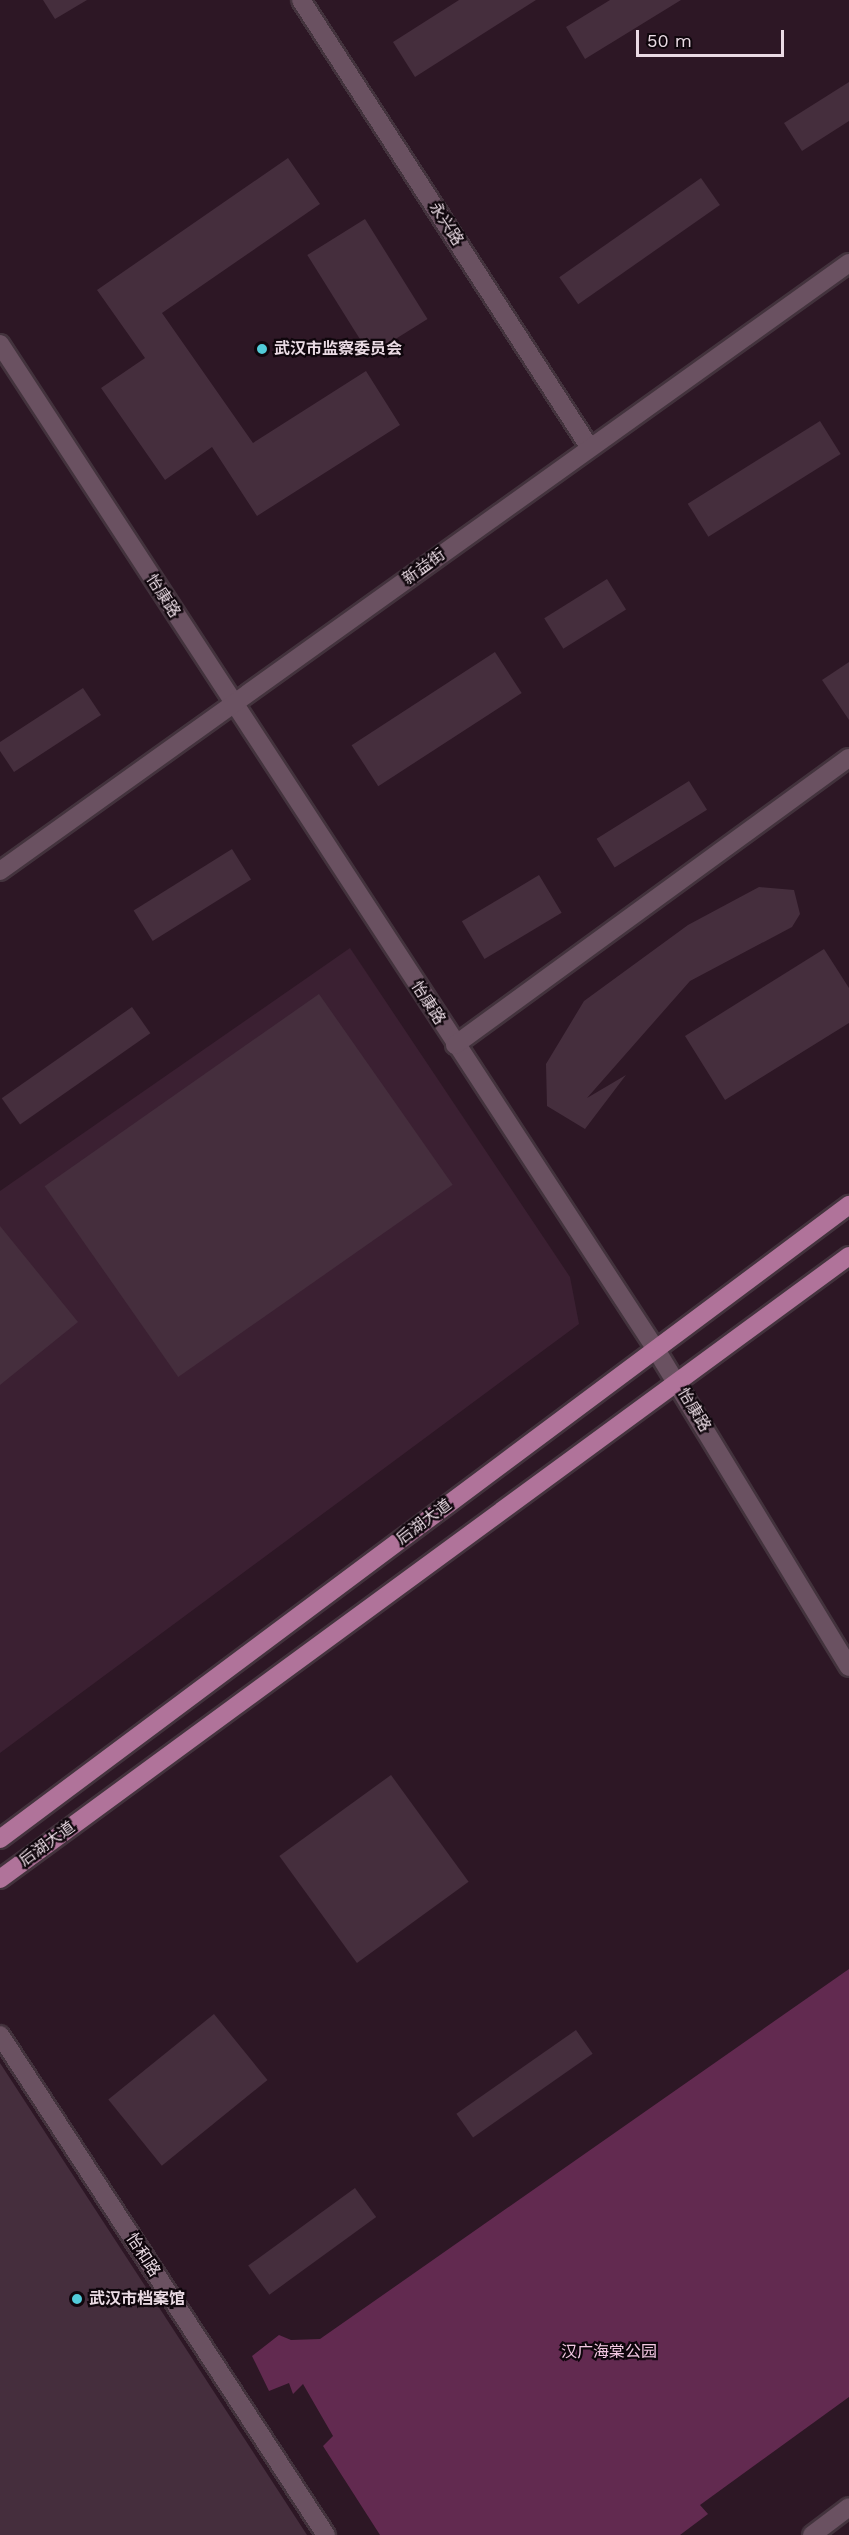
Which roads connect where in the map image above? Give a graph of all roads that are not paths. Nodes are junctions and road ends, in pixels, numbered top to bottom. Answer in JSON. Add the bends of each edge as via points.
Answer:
{"nodes":[{"id":1,"x":302,"y":0,"type":"edge"},
{"id":2,"x":849,"y":263,"type":"edge"},
{"id":3,"x":0,"y":344,"type":"edge"},
{"id":4,"x":590,"y":448,"type":"junction"},
{"id":5,"x":233,"y":703,"type":"junction"},
{"id":6,"x":849,"y":758,"type":"edge"},
{"id":7,"x":0,"y":871,"type":"edge"},
{"id":8,"x":455,"y":1045,"type":"junction"},
{"id":9,"x":849,"y":1205,"type":"edge"},
{"id":10,"x":849,"y":1256,"type":"edge"},
{"id":11,"x":656,"y":1348,"type":"junction"},
{"id":12,"x":677,"y":1382,"type":"junction"},
{"id":13,"x":849,"y":1667,"type":"edge"},
{"id":14,"x":0,"y":1839,"type":"edge"},
{"id":15,"x":0,"y":1879,"type":"edge"},
{"id":16,"x":0,"y":2035,"type":"edge"},
{"id":17,"x":849,"y":2507,"type":"edge"},
{"id":18,"x":326,"y":2535,"type":"edge"},
{"id":19,"x":812,"y":2535,"type":"edge"}],
"edges":[{"from":1,"to":4,"type":"street","name":"永兴路"},
{"from":2,"to":4,"type":"street","name":"新益街"},
{"from":3,"to":5,"type":"street","name":"怡康路"},
{"from":4,"to":5,"type":"street","name":"新益街"},
{"from":5,"to":7,"type":"street","name":"新益街"},
{"from":5,"to":8,"type":"street","name":"怡康路"},
{"from":6,"to":8,"type":"street"},
{"from":8,"to":11,"type":"street","name":"怡康路"},
{"from":9,"to":11,"type":"main road","name":"后湖大道"},
{"from":10,"to":12,"type":"main road","name":"后湖大道"},
{"from":11,"to":12,"type":"street","name":"怡康路"},
{"from":11,"to":14,"type":"main road","name":"后湖大道"},
{"from":12,"to":13,"type":"street","name":"怡康路"},
{"from":12,"to":15,"type":"main road","name":"后湖大道"},
{"from":16,"to":18,"type":"street","name":"怡和路"},
{"from":17,"to":19,"type":"street"}]}
